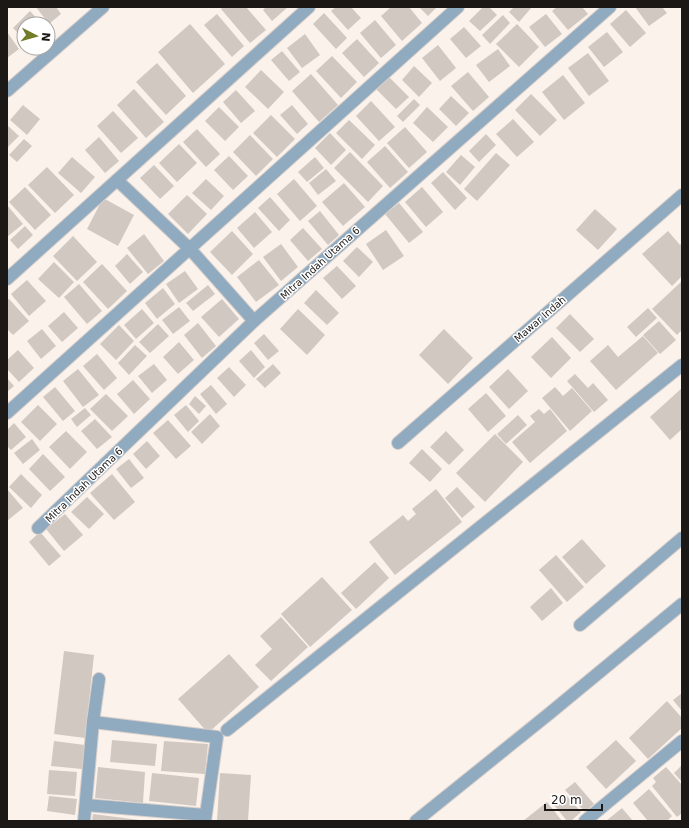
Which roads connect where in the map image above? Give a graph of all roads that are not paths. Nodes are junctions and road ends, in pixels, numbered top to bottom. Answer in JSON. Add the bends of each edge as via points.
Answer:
{"nodes":[{"id":1,"x":103,"y":7,"type":"edge"},
{"id":2,"x":309,"y":7,"type":"edge"},
{"id":3,"x":458,"y":7,"type":"edge"},
{"id":4,"x":610,"y":7,"type":"edge"},
{"id":5,"x":7,"y":91,"type":"edge"},
{"id":6,"x":117,"y":180,"type":"junction"},
{"id":7,"x":682,"y":195,"type":"edge"},
{"id":8,"x":190,"y":249,"type":"junction"},
{"id":9,"x":7,"y":279,"type":"edge"},
{"id":10,"x":254,"y":322,"type":"junction"},
{"id":11,"x":682,"y":366,"type":"edge"},
{"id":12,"x":7,"y":413,"type":"edge"},
{"id":13,"x":398,"y":443,"type":"dead end"},
{"id":14,"x":38,"y":528,"type":"dead end"},
{"id":15,"x":682,"y":538,"type":"edge"},
{"id":16,"x":682,"y":604,"type":"edge"},
{"id":17,"x":580,"y":626,"type":"dead end"},
{"id":18,"x":99,"y":679,"type":"dead end"},
{"id":19,"x":93,"y":722,"type":"junction"},
{"id":20,"x":227,"y":730,"type":"dead end"},
{"id":21,"x":682,"y":741,"type":"edge"},
{"id":22,"x":86,"y":805,"type":"junction"},
{"id":23,"x":205,"y":818,"type":"edge"},
{"id":24,"x":84,"y":821,"type":"edge"},
{"id":25,"x":416,"y":821,"type":"edge"},
{"id":26,"x":585,"y":821,"type":"edge"}],
"edges":[{"from":1,"to":5,"type":"street"},
{"from":2,"to":6,"type":"street"},
{"from":3,"to":8,"type":"street"},
{"from":4,"to":10,"type":"street","name":"Mitra Indah Utama 6"},
{"from":6,"to":8,"type":"street"},
{"from":6,"to":9,"type":"street"},
{"from":7,"to":13,"type":"street","name":"Mawar Indah"},
{"from":8,"to":10,"type":"street"},
{"from":8,"to":12,"type":"street"},
{"from":10,"to":14,"type":"street","name":"Mitra Indah Utama 6"},
{"from":11,"to":20,"type":"street"},
{"from":15,"to":17,"type":"street"},
{"from":16,"to":25,"type":"street"},
{"from":18,"to":19,"type":"street"},
{"from":19,"to":22,"type":"street"},
{"from":19,"to":23,"type":"street","via":[[217,737]]},
{"from":21,"to":26,"type":"street"},
{"from":22,"to":23,"type":"street"},
{"from":22,"to":24,"type":"street"}]}
